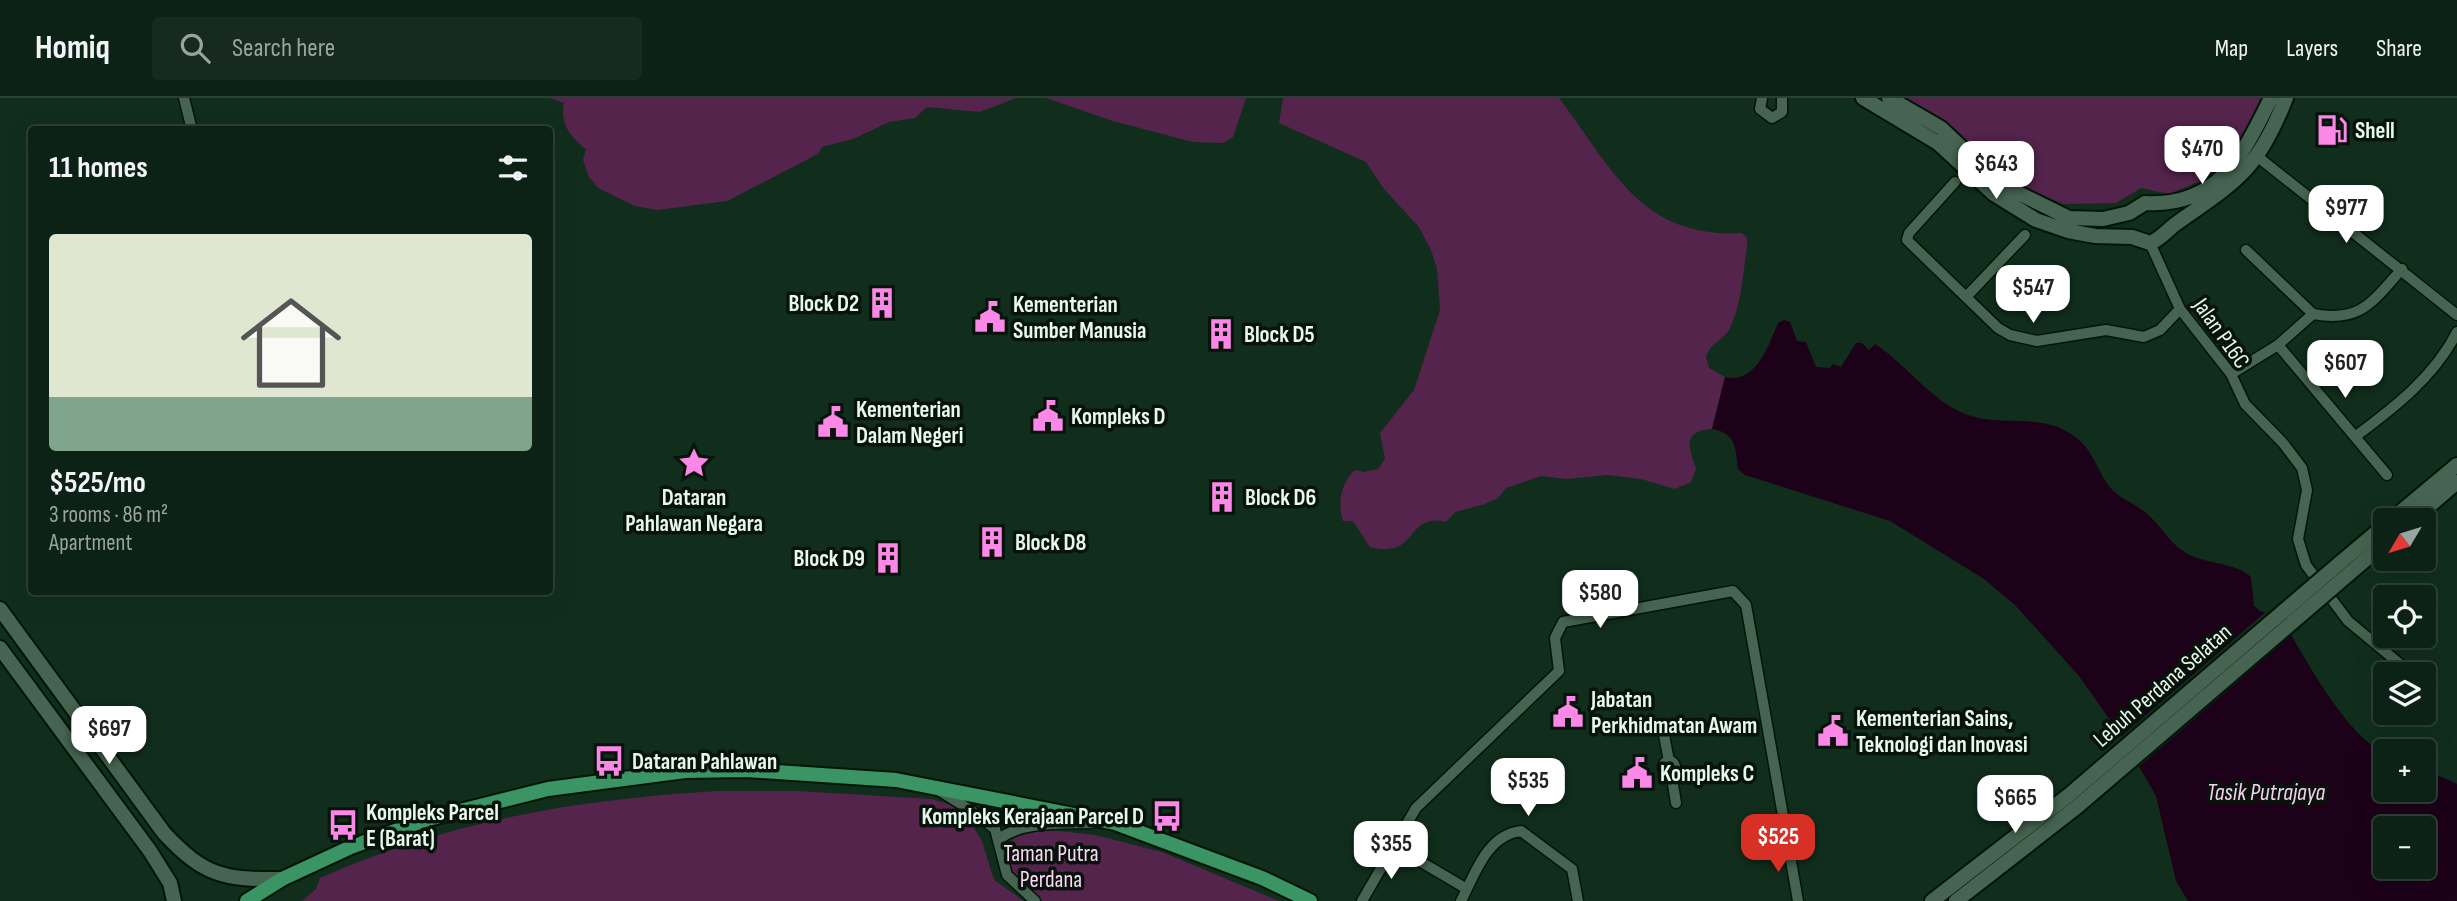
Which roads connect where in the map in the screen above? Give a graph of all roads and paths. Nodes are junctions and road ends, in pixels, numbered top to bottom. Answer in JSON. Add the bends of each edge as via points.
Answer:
{"nodes":[{"id":1,"x":184,"y":98,"type":"edge"},
{"id":2,"x":1782,"y":98,"type":"edge"},
{"id":3,"x":1863,"y":98,"type":"edge"},
{"id":4,"x":1889,"y":98,"type":"edge"},
{"id":5,"x":2272,"y":98,"type":"edge"},
{"id":6,"x":2286,"y":98,"type":"edge"},
{"id":7,"x":1758,"y":99,"type":"edge"},
{"id":8,"x":191,"y":126,"type":"edge"},
{"id":9,"x":2258,"y":157,"type":"junction"},
{"id":10,"x":1955,"y":182,"type":"dead end"},
{"id":11,"x":2157,"y":206,"type":"junction"},
{"id":12,"x":2129,"y":213,"type":"junction"},
{"id":13,"x":2164,"y":233,"type":"junction"},
{"id":14,"x":2025,"y":235,"type":"dead end"},
{"id":15,"x":2132,"y":237,"type":"junction"},
{"id":16,"x":2150,"y":243,"type":"junction"},
{"id":17,"x":2246,"y":250,"type":"dead end"},
{"id":18,"x":2402,"y":269,"type":"junction"},
{"id":19,"x":1966,"y":297,"type":"junction"},
{"id":20,"x":2180,"y":309,"type":"junction"},
{"id":21,"x":2313,"y":314,"type":"junction"},
{"id":22,"x":2457,"y":315,"type":"edge"},
{"id":23,"x":2457,"y":332,"type":"edge"},
{"id":24,"x":2278,"y":345,"type":"junction"},
{"id":25,"x":2231,"y":374,"type":"junction"},
{"id":26,"x":2356,"y":436,"type":"junction"},
{"id":27,"x":2457,"y":465,"type":"edge"},
{"id":28,"x":2386,"y":475,"type":"dead end"},
{"id":29,"x":2457,"y":482,"type":"edge"},
{"id":30,"x":2405,"y":508,"type":"edge"},
{"id":31,"x":2427,"y":508,"type":"edge"},
{"id":32,"x":2373,"y":538,"type":"edge"},
{"id":33,"x":2373,"y":550,"type":"edge"},
{"id":34,"x":2345,"y":568,"type":"junction"},
{"id":35,"x":0,"y":609,"type":"edge"},
{"id":36,"x":0,"y":648,"type":"edge"},
{"id":37,"x":2398,"y":662,"type":"edge"},
{"id":38,"x":1663,"y":730,"type":"dead end"},
{"id":39,"x":933,"y":788,"type":"junction"},
{"id":40,"x":2073,"y":801,"type":"junction"},
{"id":41,"x":1676,"y":803,"type":"dead end"},
{"id":42,"x":1115,"y":823,"type":"junction"},
{"id":43,"x":999,"y":839,"type":"junction"},
{"id":44,"x":1394,"y":846,"type":"junction"},
{"id":45,"x":282,"y":879,"type":"junction"},
{"id":46,"x":1467,"y":889,"type":"junction"},
{"id":47,"x":174,"y":901,"type":"edge"},
{"id":48,"x":247,"y":901,"type":"edge"},
{"id":49,"x":1035,"y":901,"type":"edge"},
{"id":50,"x":1310,"y":901,"type":"edge"},
{"id":51,"x":1362,"y":901,"type":"edge"},
{"id":52,"x":1461,"y":901,"type":"edge"},
{"id":53,"x":1578,"y":901,"type":"edge"},
{"id":54,"x":1798,"y":901,"type":"edge"},
{"id":55,"x":1932,"y":901,"type":"edge"},
{"id":56,"x":1956,"y":901,"type":"edge"}],
"edges":[{"from":1,"to":8,"type":"street"},
{"from":2,"to":7,"type":"street","via":[[1782,112],[1772,118],[1762,113]]},
{"from":3,"to":15,"type":"main road","via":[[1938,143],[1994,194],[2036,220],[2095,236]]},
{"from":4,"to":12,"type":"main road","via":[[1941,128],[2000,184],[2069,218],[2103,219]]},
{"from":5,"to":11,"type":"main road","via":[[2243,155],[2224,177],[2196,195]]},
{"from":6,"to":9,"type":"main road"},
{"from":9,"to":13,"type":"main road","via":[[2230,188]]},
{"from":9,"to":18,"type":"street"},
{"from":10,"to":19,"type":"street","via":[[1907,240]]},
{"from":11,"to":12,"type":"main road","via":[[2145,203]]},
{"from":11,"to":13,"type":"main road","via":[[2166,221]]},
{"from":12,"to":15,"type":"main road"},
{"from":13,"to":16,"type":"main road"},
{"from":14,"to":19,"type":"street"},
{"from":15,"to":16,"type":"main road"},
{"from":16,"to":20,"type":"street","name":"Jalan P16C"},
{"from":17,"to":21,"type":"street"},
{"from":18,"to":21,"type":"street","via":[[2355,314],[2334,318]]},
{"from":18,"to":22,"type":"street"},
{"from":19,"to":20,"type":"street","via":[[1998,328],[2037,341],[2106,330],[2144,337],[2160,330]]},
{"from":20,"to":25,"type":"street","name":"Jalan P16C"},
{"from":21,"to":24,"type":"street"},
{"from":23,"to":26,"type":"street","via":[[2446,353],[2398,405]]},
{"from":24,"to":25,"type":"street"},
{"from":24,"to":26,"type":"street"},
{"from":25,"to":37,"type":"street","name":"Jalan P16C","via":[[2245,404],[2305,474],[2307,490],[2298,539],[2306,565],[2348,621]]},
{"from":26,"to":28,"type":"street"},
{"from":27,"to":30,"type":"main road"},
{"from":29,"to":31,"type":"main road"},
{"from":32,"to":34,"type":"main road","name":"Lebuh Perdana Selatan"},
{"from":33,"to":34,"type":"main road","name":"Lebuh Perdana Selatan"},
{"from":34,"to":40,"type":"main road","name":"Lebuh Perdana Selatan","bridge":true},
{"from":35,"to":45,"type":"main road","via":[[188,859],[215,874]]},
{"from":36,"to":47,"type":"main road","via":[[150,851],[170,883]]},
{"from":38,"to":41,"type":"street","via":[[1669,761],[1663,768],[1671,772]]},
{"from":39,"to":42,"type":"main road"},
{"from":39,"to":43,"type":"street","via":[[981,817]]},
{"from":39,"to":45,"type":"main road","via":[[896,780],[746,770],[685,771],[548,789],[393,831]]},
{"from":40,"to":55,"type":"main road","name":"Lebuh Perdana Selatan"},
{"from":40,"to":56,"type":"main road","name":"Lebuh Perdana Selatan"},
{"from":42,"to":43,"type":"street","via":[[1040,826]]},
{"from":42,"to":50,"type":"main road","via":[[1262,878]]},
{"from":43,"to":49,"type":"street","via":[[1007,874]]},
{"from":44,"to":46,"type":"street"},
{"from":44,"to":51,"type":"street"},
{"from":44,"to":54,"type":"street","via":[[1416,808],[1559,671],[1555,638],[1563,622],[1733,591],[1746,605]]},
{"from":45,"to":48,"type":"main road"},
{"from":46,"to":52,"type":"street"},
{"from":46,"to":53,"type":"street","via":[[1497,840],[1521,831],[1572,869]]}]}
